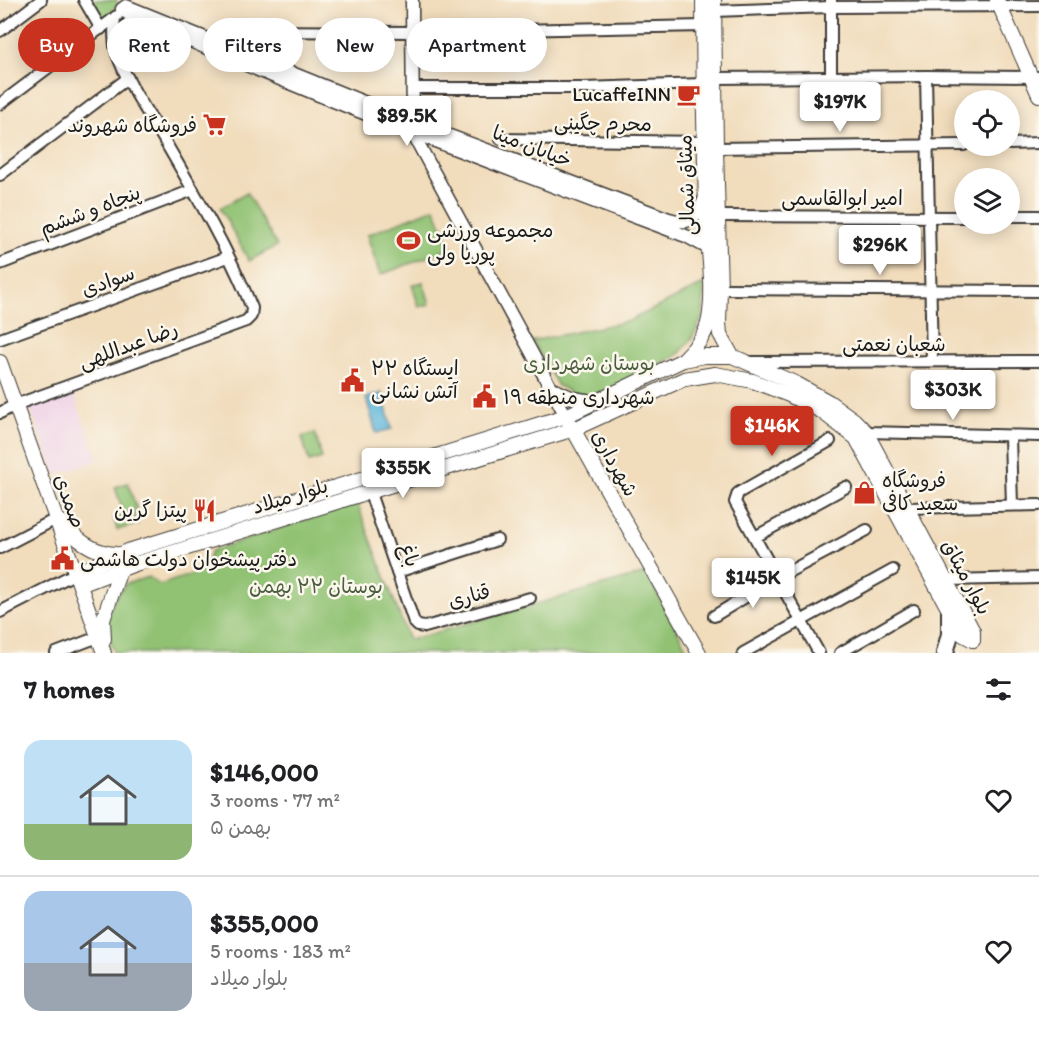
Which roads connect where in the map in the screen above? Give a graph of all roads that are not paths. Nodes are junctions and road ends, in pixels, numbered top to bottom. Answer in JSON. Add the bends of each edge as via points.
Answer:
{"nodes":[{"id":1,"x":41,"y":0,"type":"edge"},
{"id":2,"x":84,"y":0,"type":"edge"},
{"id":3,"x":412,"y":0,"type":"edge"},
{"id":4,"x":703,"y":0,"type":"edge"},
{"id":5,"x":831,"y":3,"type":"edge"},
{"id":6,"x":999,"y":3,"type":"edge"},
{"id":7,"x":714,"y":6,"type":"edge"},
{"id":8,"x":1039,"y":6,"type":"edge"},
{"id":9,"x":124,"y":10,"type":"edge"},
{"id":10,"x":413,"y":18,"type":"edge"},
{"id":11,"x":703,"y":27,"type":"junction"},
{"id":12,"x":101,"y":29,"type":"junction"},
{"id":13,"x":547,"y":30,"type":"edge"},
{"id":14,"x":0,"y":31,"type":"edge"},
{"id":15,"x":303,"y":31,"type":"edge"},
{"id":16,"x":407,"y":32,"type":"edge"},
{"id":17,"x":125,"y":72,"type":"edge"},
{"id":18,"x":414,"y":72,"type":"edge"},
{"id":19,"x":926,"y":75,"type":"junction"},
{"id":20,"x":831,"y":77,"type":"junction"},
{"id":21,"x":1035,"y":77,"type":"edge"},
{"id":22,"x":128,"y":78,"type":"junction"},
{"id":23,"x":709,"y":81,"type":"junction"},
{"id":24,"x":414,"y":88,"type":"junction"},
{"id":25,"x":1039,"y":95,"type":"edge"},
{"id":26,"x":0,"y":104,"type":"edge"},
{"id":27,"x":413,"y":128,"type":"junction"},
{"id":28,"x":501,"y":139,"type":"dead end"},
{"id":29,"x":1020,"y":144,"type":"edge"},
{"id":30,"x":1039,"y":144,"type":"edge"},
{"id":31,"x":710,"y":145,"type":"junction"},
{"id":32,"x":954,"y":145,"type":"edge"},
{"id":33,"x":927,"y":146,"type":"junction"},
{"id":34,"x":0,"y":175,"type":"edge"},
{"id":35,"x":193,"y":190,"type":"junction"},
{"id":36,"x":706,"y":197,"type":"junction"},
{"id":37,"x":718,"y":216,"type":"junction"},
{"id":38,"x":1020,"y":216,"type":"edge"},
{"id":39,"x":1039,"y":216,"type":"edge"},
{"id":40,"x":929,"y":217,"type":"junction"},
{"id":41,"x":954,"y":217,"type":"edge"},
{"id":42,"x":713,"y":248,"type":"junction"},
{"id":43,"x":228,"y":256,"type":"junction"},
{"id":44,"x":0,"y":264,"type":"edge"},
{"id":45,"x":720,"y":289,"type":"junction"},
{"id":46,"x":930,"y":291,"type":"junction"},
{"id":47,"x":1039,"y":291,"type":"edge"},
{"id":48,"x":0,"y":339,"type":"edge"},
{"id":49,"x":732,"y":356,"type":"junction"},
{"id":50,"x":683,"y":360,"type":"junction"},
{"id":51,"x":1039,"y":361,"type":"edge"},
{"id":52,"x":0,"y":362,"type":"edge"},
{"id":53,"x":749,"y":362,"type":"junction"},
{"id":54,"x":932,"y":362,"type":"junction"},
{"id":55,"x":715,"y":374,"type":"joint"},
{"id":56,"x":551,"y":388,"type":"junction"},
{"id":57,"x":598,"y":402,"type":"junction"},
{"id":58,"x":15,"y":405,"type":"junction"},
{"id":59,"x":0,"y":413,"type":"edge"},
{"id":60,"x":566,"y":416,"type":"junction"},
{"id":61,"x":574,"y":429,"type":"junction"},
{"id":62,"x":866,"y":432,"type":"junction"},
{"id":63,"x":1039,"y":436,"type":"edge"},
{"id":64,"x":1010,"y":437,"type":"junction"},
{"id":65,"x":830,"y":441,"type":"dead end"},
{"id":66,"x":369,"y":475,"type":"junction"},
{"id":67,"x":846,"y":487,"type":"dead end"},
{"id":68,"x":370,"y":493,"type":"junction"},
{"id":69,"x":1012,"y":505,"type":"junction"},
{"id":70,"x":1039,"y":505,"type":"edge"},
{"id":71,"x":271,"y":507,"type":"junction"},
{"id":72,"x":908,"y":508,"type":"junction"},
{"id":73,"x":55,"y":516,"type":"junction"},
{"id":74,"x":275,"y":521,"type":"junction"},
{"id":75,"x":867,"y":530,"type":"dead end"},
{"id":76,"x":755,"y":537,"type":"junction"},
{"id":77,"x":497,"y":540,"type":"dead end"},
{"id":78,"x":0,"y":548,"type":"edge"},
{"id":79,"x":118,"y":554,"type":"junction"},
{"id":80,"x":120,"y":570,"type":"junction"},
{"id":81,"x":893,"y":570,"type":"dead end"},
{"id":82,"x":397,"y":572,"type":"junction"},
{"id":83,"x":777,"y":578,"type":"junction"},
{"id":84,"x":1039,"y":578,"type":"edge"},
{"id":85,"x":78,"y":579,"type":"junction"},
{"id":86,"x":947,"y":580,"type":"junction"},
{"id":87,"x":530,"y":597,"type":"dead end"},
{"id":88,"x":914,"y":609,"type":"dead end"},
{"id":89,"x":950,"y":611,"type":"junction"},
{"id":90,"x":0,"y":612,"type":"edge"},
{"id":91,"x":714,"y":616,"type":"dead end"},
{"id":92,"x":802,"y":622,"type":"junction"},
{"id":93,"x":418,"y":626,"type":"joint"},
{"id":94,"x":98,"y":637,"type":"junction"},
{"id":95,"x":973,"y":640,"type":"junction"},
{"id":96,"x":56,"y":653,"type":"edge"},
{"id":97,"x":104,"y":653,"type":"edge"},
{"id":98,"x":699,"y":653,"type":"edge"},
{"id":99,"x":742,"y":653,"type":"edge"},
{"id":100,"x":819,"y":653,"type":"edge"},
{"id":101,"x":840,"y":653,"type":"edge"},
{"id":102,"x":945,"y":653,"type":"edge"},
{"id":103,"x":980,"y":653,"type":"edge"}],
"edges":[{"from":1,"to":14,"type":"street"},
{"from":2,"to":12,"type":"street"},
{"from":3,"to":10,"type":"street"},
{"from":4,"to":11,"type":"main road","name":"میثاق شمالی"},
{"from":5,"to":6,"type":"street"},
{"from":5,"to":7,"type":"street"},
{"from":5,"to":20,"type":"street"},
{"from":6,"to":8,"type":"street"},
{"from":6,"to":21,"type":"main road"},
{"from":7,"to":23,"type":"main road","name":"میثاق شمالی"},
{"from":9,"to":12,"type":"street"},
{"from":9,"to":27,"type":"street","name":"خیابان مینا","via":[[195,44]]},
{"from":11,"to":13,"type":"street"},
{"from":11,"to":23,"type":"main road","name":"میثاق شمالی"},
{"from":12,"to":26,"type":"street"},
{"from":15,"to":16,"type":"street"},
{"from":17,"to":22,"type":"street"},
{"from":18,"to":24,"type":"street"},
{"from":19,"to":20,"type":"street"},
{"from":19,"to":21,"type":"street"},
{"from":19,"to":33,"type":"street"},
{"from":20,"to":23,"type":"street"},
{"from":21,"to":25,"type":"main road"},
{"from":22,"to":34,"type":"street"},
{"from":22,"to":35,"type":"street"},
{"from":23,"to":24,"type":"street","via":[[584,88]]},
{"from":23,"to":31,"type":"main road","name":"میثاق شمالی"},
{"from":24,"to":27,"type":"street"},
{"from":27,"to":36,"type":"street","name":"خیابان مینا","via":[[677,221],[693,219]]},
{"from":27,"to":42,"type":"street","name":"خیابان مینا"},
{"from":27,"to":56,"type":"street","name":"شهرداری"},
{"from":28,"to":31,"type":"street","name":"محرم چگینی"},
{"from":29,"to":30,"type":"street"},
{"from":31,"to":33,"type":"street","name":"محرم چگینی"},
{"from":31,"to":36,"type":"main road","name":"میثاق شمالی"},
{"from":31,"to":37,"type":"main road","name":"میثاق شمالی"},
{"from":32,"to":33,"type":"street","name":"محرم چگینی"},
{"from":33,"to":40,"type":"street"},
{"from":35,"to":43,"type":"street"},
{"from":35,"to":44,"type":"street","name":"پنجاه و ششم"},
{"from":36,"to":42,"type":"main road","name":"میثاق شمالی"},
{"from":37,"to":40,"type":"street","name":"امیر ابوالقاسمی"},
{"from":37,"to":42,"type":"main road","name":"میثاق شمالی"},
{"from":38,"to":39,"type":"street"},
{"from":40,"to":41,"type":"street","name":"امیر ابوالقاسمی"},
{"from":40,"to":46,"type":"street"},
{"from":42,"to":45,"type":"main road","name":"میثاق شمالی"},
{"from":42,"to":50,"type":"main road","name":"میثاق شمالی","via":[[709,319],[697,347]]},
{"from":43,"to":48,"type":"street","name":"سوادی"},
{"from":43,"to":58,"type":"street","name":"رضا عبداللهی","via":[[252,308],[246,321]]},
{"from":45,"to":46,"type":"street"},
{"from":45,"to":49,"type":"main road","name":"میثاق شمالی","via":[[720,334]]},
{"from":46,"to":47,"type":"street"},
{"from":46,"to":54,"type":"street"},
{"from":49,"to":50,"type":"main road","name":"بلوار میثاق"},
{"from":49,"to":53,"type":"main road","name":"بلوار میثاق"},
{"from":50,"to":57,"type":"main road","name":"بلوار میلاد"},
{"from":51,"to":54,"type":"street","name":"شعبان نعمتی"},
{"from":52,"to":58,"type":"main road","name":"صمدی"},
{"from":53,"to":54,"type":"street","name":"شعبان نعمتی"},
{"from":53,"to":62,"type":"main road","name":"بلوار میثاق","via":[[829,402]]},
{"from":55,"to":61,"type":"main road","name":"بلوار میلاد","via":[[684,379]]},
{"from":55,"to":89,"type":"main road","name":"بلوار میثاق","via":[[753,381],[789,395],[820,411],[856,438]]},
{"from":56,"to":57,"type":"street","via":[[573,398]]},
{"from":56,"to":60,"type":"street","name":"شهرداری"},
{"from":57,"to":60,"type":"main road","name":"بلوار میلاد"},
{"from":58,"to":59,"type":"street","name":"رضا عبداللهی"},
{"from":58,"to":73,"type":"main road","name":"صمدی"},
{"from":60,"to":61,"type":"main road","name":"شهرداری"},
{"from":60,"to":66,"type":"main road","name":"بلوار میلاد"},
{"from":61,"to":68,"type":"main road","name":"بلوار میلاد"},
{"from":61,"to":98,"type":"main road","name":"شهرداری"},
{"from":62,"to":64,"type":"street"},
{"from":62,"to":72,"type":"main road","name":"بلوار میثاق"},
{"from":63,"to":64,"type":"street"},
{"from":64,"to":69,"type":"street"},
{"from":65,"to":76,"type":"street","via":[[738,493],[735,502]]},
{"from":66,"to":68,"type":"street","name":"باغ"},
{"from":66,"to":71,"type":"main road","name":"بلوار میلاد"},
{"from":67,"to":76,"type":"street"},
{"from":68,"to":74,"type":"main road","name":"بلوار میلاد"},
{"from":68,"to":82,"type":"street","name":"باغ"},
{"from":69,"to":70,"type":"street"},
{"from":69,"to":72,"type":"street"},
{"from":71,"to":74,"type":"main road"},
{"from":71,"to":79,"type":"main road","name":"بلوار میلاد"},
{"from":72,"to":86,"type":"main road","name":"بلوار میثاق"},
{"from":73,"to":78,"type":"street"},
{"from":73,"to":79,"type":"main road","via":[[75,537],[103,554]]},
{"from":73,"to":85,"type":"main road","name":"صمدی"},
{"from":74,"to":80,"type":"main road","name":"بلوار میلاد"},
{"from":75,"to":83,"type":"street"},
{"from":76,"to":83,"type":"street"},
{"from":77,"to":82,"type":"street"},
{"from":79,"to":85,"type":"main road","name":"بلوار میلاد"},
{"from":80,"to":85,"type":"main road","name":"بلوار میلاد"},
{"from":80,"to":97,"type":"main road","via":[[103,620]]},
{"from":81,"to":92,"type":"street"},
{"from":82,"to":93,"type":"street","name":"باغ"},
{"from":83,"to":91,"type":"street"},
{"from":83,"to":92,"type":"street"},
{"from":84,"to":86,"type":"street"},
{"from":85,"to":90,"type":"street"},
{"from":85,"to":94,"type":"main road","name":"صمدی"},
{"from":86,"to":95,"type":"main road","name":"بلوار میثاق","via":[[974,631]]},
{"from":87,"to":93,"type":"street","name":"قناری"},
{"from":88,"to":101,"type":"street"},
{"from":89,"to":95,"type":"main road","name":"بلوار میثاق","via":[[962,634]]},
{"from":89,"to":102,"type":"main road"},
{"from":92,"to":99,"type":"street"},
{"from":92,"to":100,"type":"street"},
{"from":94,"to":96,"type":"street"},
{"from":94,"to":97,"type":"main road","name":"صمدی"},
{"from":95,"to":103,"type":"main road"}]}
